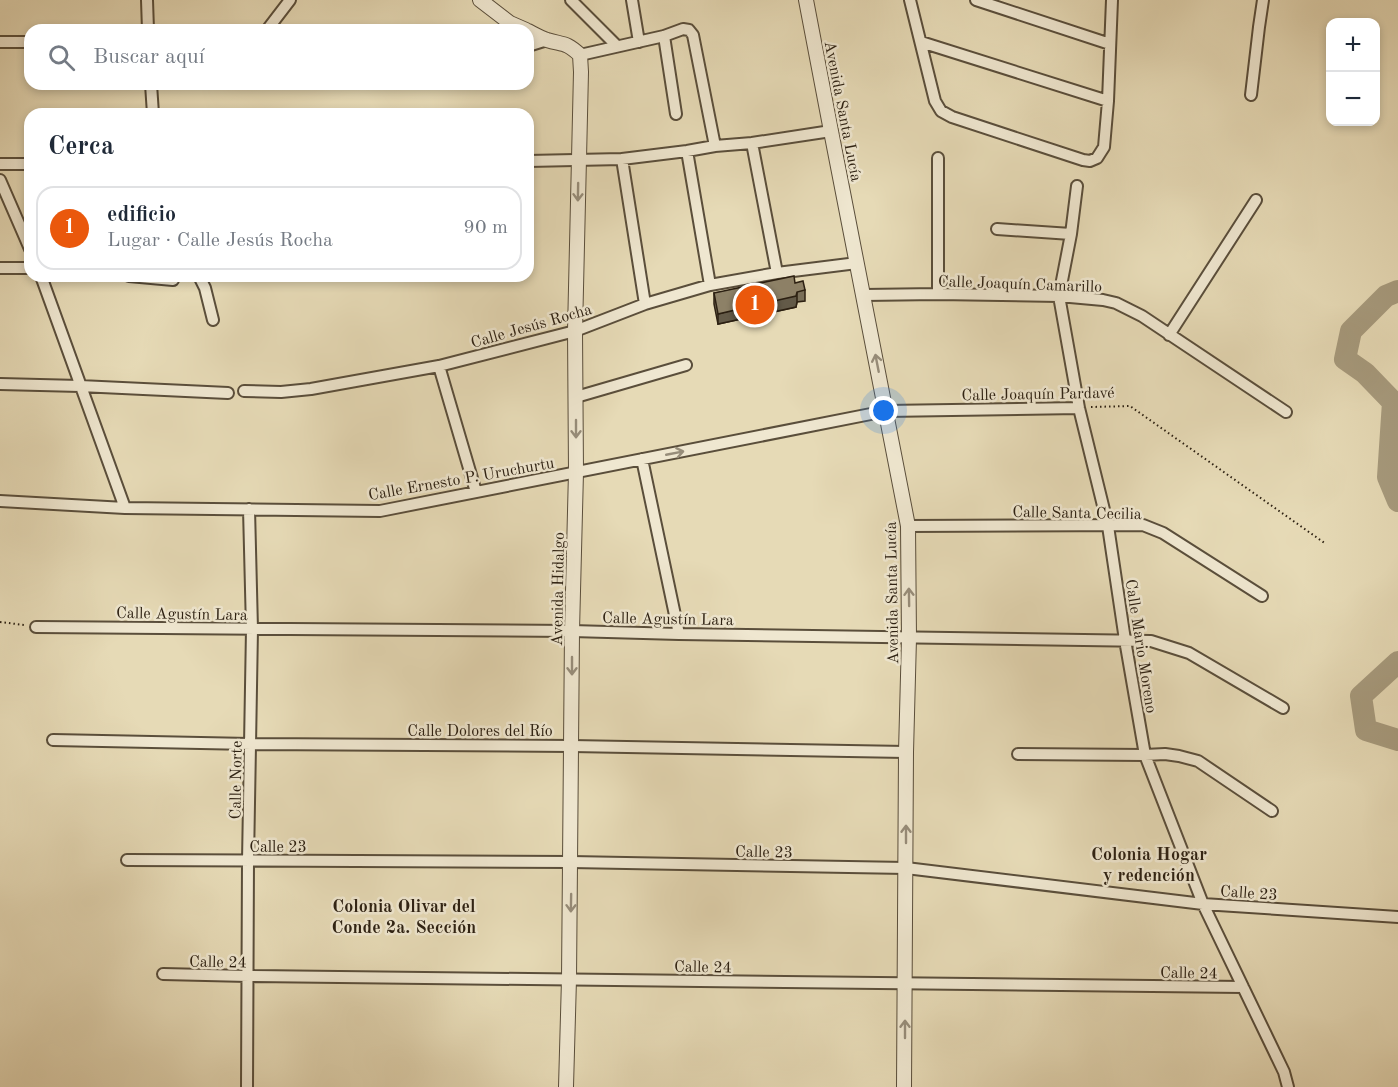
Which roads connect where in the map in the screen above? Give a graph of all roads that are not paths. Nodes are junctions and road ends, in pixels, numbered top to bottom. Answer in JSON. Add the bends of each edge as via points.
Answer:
{"nodes":[{"id":1,"x":147,"y":0,"type":"edge"},
{"id":2,"x":290,"y":0,"type":"edge"},
{"id":3,"x":480,"y":0,"type":"edge"},
{"id":4,"x":570,"y":0,"type":"edge"},
{"id":5,"x":632,"y":0,"type":"edge"},
{"id":6,"x":806,"y":0,"type":"edge"},
{"id":7,"x":910,"y":0,"type":"edge"},
{"id":8,"x":976,"y":0,"type":"edge"},
{"id":9,"x":1112,"y":0,"type":"edge"},
{"id":10,"x":1263,"y":0,"type":"edge"},
{"id":11,"x":147,"y":24,"type":"edge"},
{"id":12,"x":272,"y":24,"type":"edge"},
{"id":13,"x":512,"y":24,"type":"edge"},
{"id":14,"x":534,"y":34,"type":"edge"},
{"id":15,"x":664,"y":36,"type":"junction"},
{"id":16,"x":547,"y":40,"type":"junction"},
{"id":17,"x":0,"y":42,"type":"edge"},
{"id":18,"x":24,"y":42,"type":"edge"},
{"id":19,"x":639,"y":42,"type":"junction"},
{"id":20,"x":921,"y":42,"type":"junction"},
{"id":21,"x":534,"y":44,"type":"edge"},
{"id":22,"x":1110,"y":44,"type":"junction"},
{"id":23,"x":617,"y":46,"type":"junction"},
{"id":24,"x":580,"y":55,"type":"junction"},
{"id":25,"x":151,"y":90,"type":"edge"},
{"id":26,"x":1251,"y":95,"type":"dead end"},
{"id":27,"x":1108,"y":101,"type":"junction"},
{"id":28,"x":153,"y":108,"type":"edge"},
{"id":29,"x":676,"y":114,"type":"dead end"},
{"id":30,"x":831,"y":131,"type":"junction"},
{"id":31,"x":752,"y":143,"type":"junction"},
{"id":32,"x":715,"y":146,"type":"junction"},
{"id":33,"x":687,"y":151,"type":"junction"},
{"id":34,"x":938,"y":158,"type":"dead end"},
{"id":35,"x":622,"y":159,"type":"junction"},
{"id":36,"x":534,"y":161,"type":"edge"},
{"id":37,"x":578,"y":161,"type":"junction"},
{"id":38,"x":0,"y":164,"type":"edge"},
{"id":39,"x":24,"y":164,"type":"edge"},
{"id":40,"x":0,"y":180,"type":"edge"},
{"id":41,"x":1077,"y":186,"type":"dead end"},
{"id":42,"x":1256,"y":200,"type":"dead end"},
{"id":43,"x":997,"y":229,"type":"dead end"},
{"id":44,"x":1071,"y":234,"type":"junction"},
{"id":45,"x":24,"y":235,"type":"edge"},
{"id":46,"x":857,"y":263,"type":"junction"},
{"id":47,"x":0,"y":268,"type":"edge"},
{"id":48,"x":24,"y":268,"type":"edge"},
{"id":49,"x":777,"y":273,"type":"junction"},
{"id":50,"x":43,"y":282,"type":"edge"},
{"id":51,"x":202,"y":282,"type":"edge"},
{"id":52,"x":710,"y":285,"type":"junction"},
{"id":53,"x":938,"y":294,"type":"junction"},
{"id":54,"x":864,"y":295,"type":"junction"},
{"id":55,"x":1059,"y":296,"type":"junction"},
{"id":56,"x":645,"y":304,"type":"junction"},
{"id":57,"x":213,"y":320,"type":"dead end"},
{"id":58,"x":575,"y":331,"type":"junction"},
{"id":59,"x":1168,"y":334,"type":"junction"},
{"id":60,"x":686,"y":365,"type":"dead end"},
{"id":61,"x":439,"y":366,"type":"junction"},
{"id":62,"x":0,"y":384,"type":"edge"},
{"id":63,"x":81,"y":386,"type":"junction"},
{"id":64,"x":244,"y":391,"type":"dead end"},
{"id":65,"x":228,"y":393,"type":"dead end"},
{"id":66,"x":576,"y":397,"type":"junction"},
{"id":67,"x":1079,"y":408,"type":"junction"},
{"id":68,"x":886,"y":411,"type":"junction"},
{"id":69,"x":1286,"y":412,"type":"dead end"},
{"id":70,"x":642,"y":459,"type":"junction"},
{"id":71,"x":576,"y":472,"type":"junction"},
{"id":72,"x":476,"y":492,"type":"junction"},
{"id":73,"x":0,"y":501,"type":"edge"},
{"id":74,"x":125,"y":508,"type":"junction"},
{"id":75,"x":249,"y":509,"type":"junction"},
{"id":76,"x":908,"y":526,"type":"junction"},
{"id":77,"x":1108,"y":526,"type":"junction"},
{"id":78,"x":1262,"y":596,"type":"dead end"},
{"id":79,"x":36,"y":627,"type":"road end"},
{"id":80,"x":252,"y":629,"type":"junction"},
{"id":81,"x":572,"y":631,"type":"junction"},
{"id":82,"x":680,"y":634,"type":"junction"},
{"id":83,"x":909,"y":638,"type":"junction"},
{"id":84,"x":1125,"y":640,"type":"junction"},
{"id":85,"x":1283,"y":708,"type":"dead end"},
{"id":86,"x":53,"y":740,"type":"dead end"},
{"id":87,"x":250,"y":744,"type":"junction"},
{"id":88,"x":572,"y":746,"type":"junction"},
{"id":89,"x":906,"y":752,"type":"junction"},
{"id":90,"x":1018,"y":754,"type":"dead end"},
{"id":91,"x":1145,"y":755,"type":"junction"},
{"id":92,"x":1272,"y":811,"type":"dead end"},
{"id":93,"x":127,"y":860,"type":"dead end"},
{"id":94,"x":248,"y":861,"type":"junction"},
{"id":95,"x":571,"y":862,"type":"junction"},
{"id":96,"x":906,"y":868,"type":"junction"},
{"id":97,"x":1203,"y":904,"type":"junction"},
{"id":98,"x":1398,"y":917,"type":"edge"},
{"id":99,"x":163,"y":974,"type":"dead end"},
{"id":100,"x":248,"y":976,"type":"junction"},
{"id":101,"x":569,"y":979,"type":"junction"},
{"id":102,"x":905,"y":984,"type":"junction"},
{"id":103,"x":1243,"y":987,"type":"junction"},
{"id":104,"x":247,"y":1087,"type":"edge"},
{"id":105,"x":566,"y":1087,"type":"edge"},
{"id":106,"x":904,"y":1087,"type":"edge"},
{"id":107,"x":1288,"y":1087,"type":"edge"}],
"edges":[{"from":1,"to":11,"type":"street"},
{"from":2,"to":12,"type":"street"},
{"from":3,"to":13,"type":"street"},
{"from":4,"to":23,"type":"street"},
{"from":5,"to":19,"type":"street"},
{"from":6,"to":30,"type":"street","name":"Avenida Santa Lucía"},
{"from":7,"to":20,"type":"street"},
{"from":8,"to":22,"type":"street"},
{"from":9,"to":22,"type":"street"},
{"from":10,"to":26,"type":"street"},
{"from":14,"to":16,"type":"street"},
{"from":15,"to":19,"type":"street"},
{"from":15,"to":29,"type":"street"},
{"from":15,"to":32,"type":"street","via":[[683,29],[693,35]]},
{"from":16,"to":21,"type":"street"},
{"from":16,"to":24,"type":"street","via":[[567,45]]},
{"from":17,"to":18,"type":"street"},
{"from":19,"to":23,"type":"street"},
{"from":20,"to":27,"type":"street"},
{"from":20,"to":27,"type":"street","via":[[941,111],[1083,160],[1097,158],[1104,147]]},
{"from":22,"to":27,"type":"street"},
{"from":23,"to":24,"type":"street"},
{"from":24,"to":37,"type":"street","name":"Avenida Hidalgo"},
{"from":25,"to":28,"type":"street"},
{"from":30,"to":31,"type":"street"},
{"from":30,"to":46,"type":"street","name":"Avenida Santa Lucía"},
{"from":31,"to":32,"type":"street"},
{"from":31,"to":49,"type":"street"},
{"from":32,"to":33,"type":"street"},
{"from":33,"to":35,"type":"street"},
{"from":33,"to":52,"type":"street"},
{"from":34,"to":53,"type":"street"},
{"from":35,"to":37,"type":"street"},
{"from":35,"to":56,"type":"street"},
{"from":36,"to":37,"type":"street"},
{"from":37,"to":58,"type":"street","name":"Avenida Hidalgo","one_way":true},
{"from":38,"to":39,"type":"street"},
{"from":40,"to":45,"type":"street"},
{"from":41,"to":44,"type":"street","name":"Calle Mario Moreno"},
{"from":42,"to":59,"type":"street"},
{"from":43,"to":44,"type":"street"},
{"from":44,"to":55,"type":"street","name":"Calle Mario Moreno"},
{"from":46,"to":49,"type":"street","name":"Calle Jesús Rocha"},
{"from":46,"to":54,"type":"street","name":"Avenida Santa Lucía"},
{"from":47,"to":48,"type":"street"},
{"from":49,"to":52,"type":"street","name":"Calle Jesús Rocha"},
{"from":50,"to":63,"type":"street"},
{"from":51,"to":57,"type":"street"},
{"from":52,"to":56,"type":"street","name":"Calle Jesús Rocha"},
{"from":53,"to":54,"type":"street","name":"Calle Joaquín Camarillo"},
{"from":53,"to":55,"type":"street","name":"Calle Joaquín Camarillo"},
{"from":68,"to":54,"type":"street","name":"Avenida Santa Lucía","one_way":true},
{"from":55,"to":59,"type":"street","name":"Calle Joaquín Camarillo","via":[[1116,303]]},
{"from":55,"to":67,"type":"street","name":"Calle Mario Moreno"},
{"from":56,"to":58,"type":"street","name":"Calle Jesús Rocha"},
{"from":58,"to":61,"type":"street","name":"Calle Jesús Rocha"},
{"from":58,"to":66,"type":"street","name":"Avenida Hidalgo"},
{"from":59,"to":69,"type":"street","name":"Calle Joaquín Camarillo"},
{"from":60,"to":66,"type":"street"},
{"from":61,"to":64,"type":"street","name":"Calle Jesús Rocha","via":[[311,389]]},
{"from":61,"to":72,"type":"street"},
{"from":62,"to":63,"type":"street"},
{"from":63,"to":65,"type":"street"},
{"from":63,"to":74,"type":"street"},
{"from":66,"to":71,"type":"street","name":"Avenida Hidalgo","one_way":true},
{"from":67,"to":68,"type":"street","name":"Calle Joaquín Pardavé"},
{"from":67,"to":77,"type":"street","name":"Calle Mario Moreno"},
{"from":70,"to":68,"type":"street","name":"Calle Ernesto P. Uruchurtu","one_way":true},
{"from":68,"to":76,"type":"street","name":"Avenida Santa Lucía"},
{"from":70,"to":71,"type":"street","name":"Calle Ernesto P. Uruchurtu"},
{"from":70,"to":82,"type":"street"},
{"from":71,"to":72,"type":"street","name":"Calle Ernesto P. Uruchurtu"},
{"from":71,"to":81,"type":"street","name":"Avenida Hidalgo"},
{"from":72,"to":75,"type":"street","name":"Calle Ernesto P. Uruchurtu","via":[[380,511]]},
{"from":73,"to":74,"type":"street","name":"Calle Ernesto P. Uruchurtu"},
{"from":74,"to":75,"type":"street","name":"Calle Ernesto P. Uruchurtu"},
{"from":75,"to":80,"type":"street","name":"Calle Norte"},
{"from":76,"to":77,"type":"street","name":"Calle Santa Cecilia"},
{"from":83,"to":76,"type":"street","name":"Avenida Santa Lucía","one_way":true},
{"from":77,"to":78,"type":"street","name":"Calle Santa Cecilia","via":[[1143,525],[1163,533]]},
{"from":77,"to":84,"type":"street","name":"Calle Mario Moreno"},
{"from":79,"to":80,"type":"street","name":"Calle Agustín Lara"},
{"from":80,"to":81,"type":"street","name":"Calle Agustín Lara"},
{"from":80,"to":87,"type":"street","name":"Calle Norte"},
{"from":81,"to":82,"type":"street","name":"Calle Agustín Lara"},
{"from":81,"to":88,"type":"street","name":"Avenida Hidalgo","one_way":true},
{"from":82,"to":83,"type":"street","name":"Calle Agustín Lara"},
{"from":83,"to":84,"type":"street","name":"Calle Agustín Lara"},
{"from":83,"to":89,"type":"street","name":"Avenida Santa Lucía"},
{"from":84,"to":85,"type":"street","name":"Calle Agustín Lara","via":[[1151,641],[1189,653]]},
{"from":84,"to":91,"type":"street","name":"Calle Mario Moreno"},
{"from":86,"to":87,"type":"street","name":"Calle Dolores del Río"},
{"from":87,"to":88,"type":"street","name":"Calle Dolores del Río"},
{"from":87,"to":94,"type":"street","name":"Calle Norte"},
{"from":88,"to":89,"type":"street","name":"Calle Dolores del Río"},
{"from":88,"to":95,"type":"street","name":"Avenida Hidalgo"},
{"from":96,"to":89,"type":"street","name":"Avenida Santa Lucía","one_way":true},
{"from":90,"to":91,"type":"street"},
{"from":91,"to":92,"type":"street","via":[[1165,754],[1198,761]]},
{"from":91,"to":97,"type":"street","name":"Calle Mario Moreno"},
{"from":93,"to":94,"type":"street","name":"Calle 23"},
{"from":94,"to":95,"type":"street","name":"Calle 23"},
{"from":94,"to":100,"type":"street","name":"Calle Norte"},
{"from":95,"to":96,"type":"street","name":"Calle 23"},
{"from":95,"to":101,"type":"street","name":"Avenida Hidalgo","one_way":true},
{"from":96,"to":97,"type":"street","name":"Calle 23"},
{"from":96,"to":102,"type":"street","name":"Avenida Santa Lucía"},
{"from":97,"to":98,"type":"street","name":"Calle 23"},
{"from":97,"to":103,"type":"street","name":"Calle Mario Moreno"},
{"from":99,"to":100,"type":"street","name":"Calle 24"},
{"from":100,"to":101,"type":"street","name":"Calle 24"},
{"from":100,"to":104,"type":"street","name":"Calle Norte"},
{"from":101,"to":102,"type":"street","name":"Calle 24"},
{"from":101,"to":105,"type":"street","name":"Avenida Hidalgo"},
{"from":102,"to":103,"type":"street","name":"Calle 24"},
{"from":106,"to":102,"type":"street","name":"Avenida Santa Lucía","one_way":true},
{"from":103,"to":107,"type":"street","name":"Calle Mario Moreno"}]}
